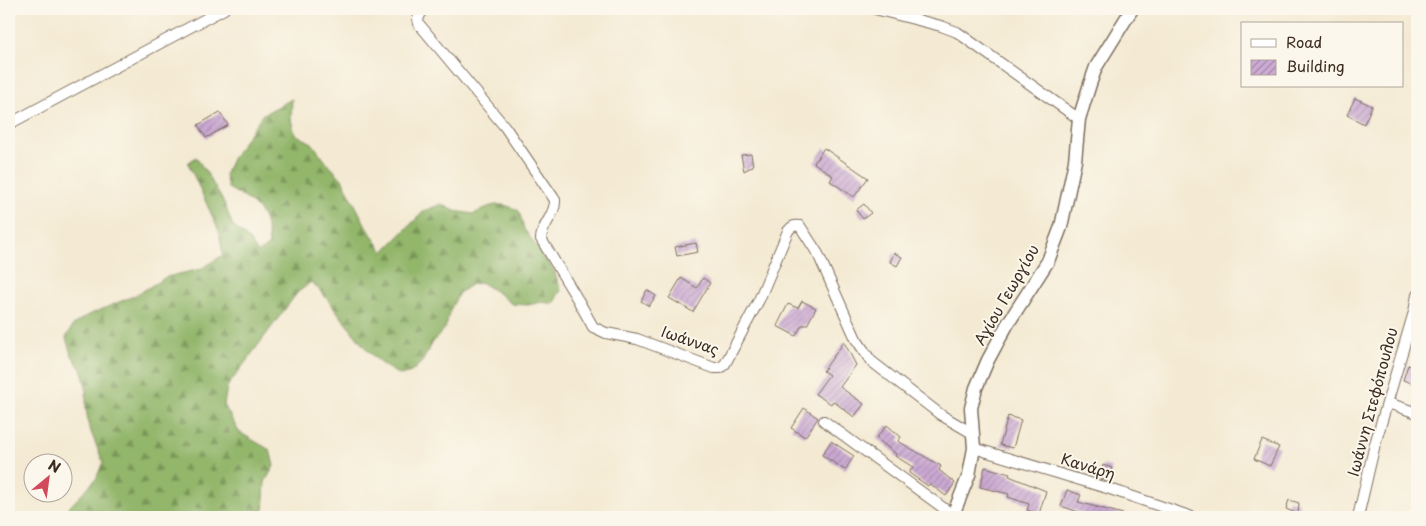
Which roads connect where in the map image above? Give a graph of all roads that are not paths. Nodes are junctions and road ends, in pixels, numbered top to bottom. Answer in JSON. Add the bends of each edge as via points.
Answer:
{"nodes":[{"id":1,"x":224,"y":9,"type":"edge"},
{"id":2,"x":423,"y":9,"type":"edge"},
{"id":3,"x":874,"y":9,"type":"edge"},
{"id":4,"x":1132,"y":9,"type":"edge"},
{"id":5,"x":1079,"y":120,"type":"junction"},
{"id":6,"x":9,"y":124,"type":"edge"},
{"id":7,"x":1417,"y":295,"type":"edge"},
{"id":8,"x":1388,"y":403,"type":"junction"},
{"id":9,"x":1417,"y":413,"type":"edge"},
{"id":10,"x":824,"y":421,"type":"dead end"},
{"id":11,"x":972,"y":433,"type":"junction"},
{"id":12,"x":974,"y":448,"type":"junction"},
{"id":13,"x":952,"y":516,"type":"edge"},
{"id":14,"x":1192,"y":517,"type":"edge"},
{"id":15,"x":1358,"y":517,"type":"edge"}],
"edges":[{"from":1,"to":6,"type":"street"},
{"from":2,"to":11,"type":"street","name":"Ιωάννας","via":[[418,19],[420,26],[505,127],[555,200],[555,208],[541,238],[592,327],[638,339],[720,368],[759,300],[788,231],[795,225],[800,226],[818,254],[856,339],[870,361],[941,415]]},
{"from":3,"to":5,"type":"street","via":[[957,32]]},
{"from":4,"to":5,"type":"street","name":"Αγίου Γεωργίου","via":[[1096,66]]},
{"from":5,"to":11,"type":"street","name":"Αγίου Γεωργίου","via":[[1062,227],[1048,261],[988,360],[971,408]]},
{"from":7,"to":8,"type":"street","name":"Ιωάννη Στεφόπουλου"},
{"from":8,"to":9,"type":"street"},
{"from":8,"to":15,"type":"street","name":"Ιωάννη Στεφόπουλου"},
{"from":10,"to":13,"type":"street"},
{"from":11,"to":12,"type":"street","name":"Αγίου Γεωργίου"},
{"from":12,"to":13,"type":"street","name":"Αγίου Γεωργίου","via":[[969,475]]},
{"from":12,"to":14,"type":"street","name":"Κανάρη"}]}
